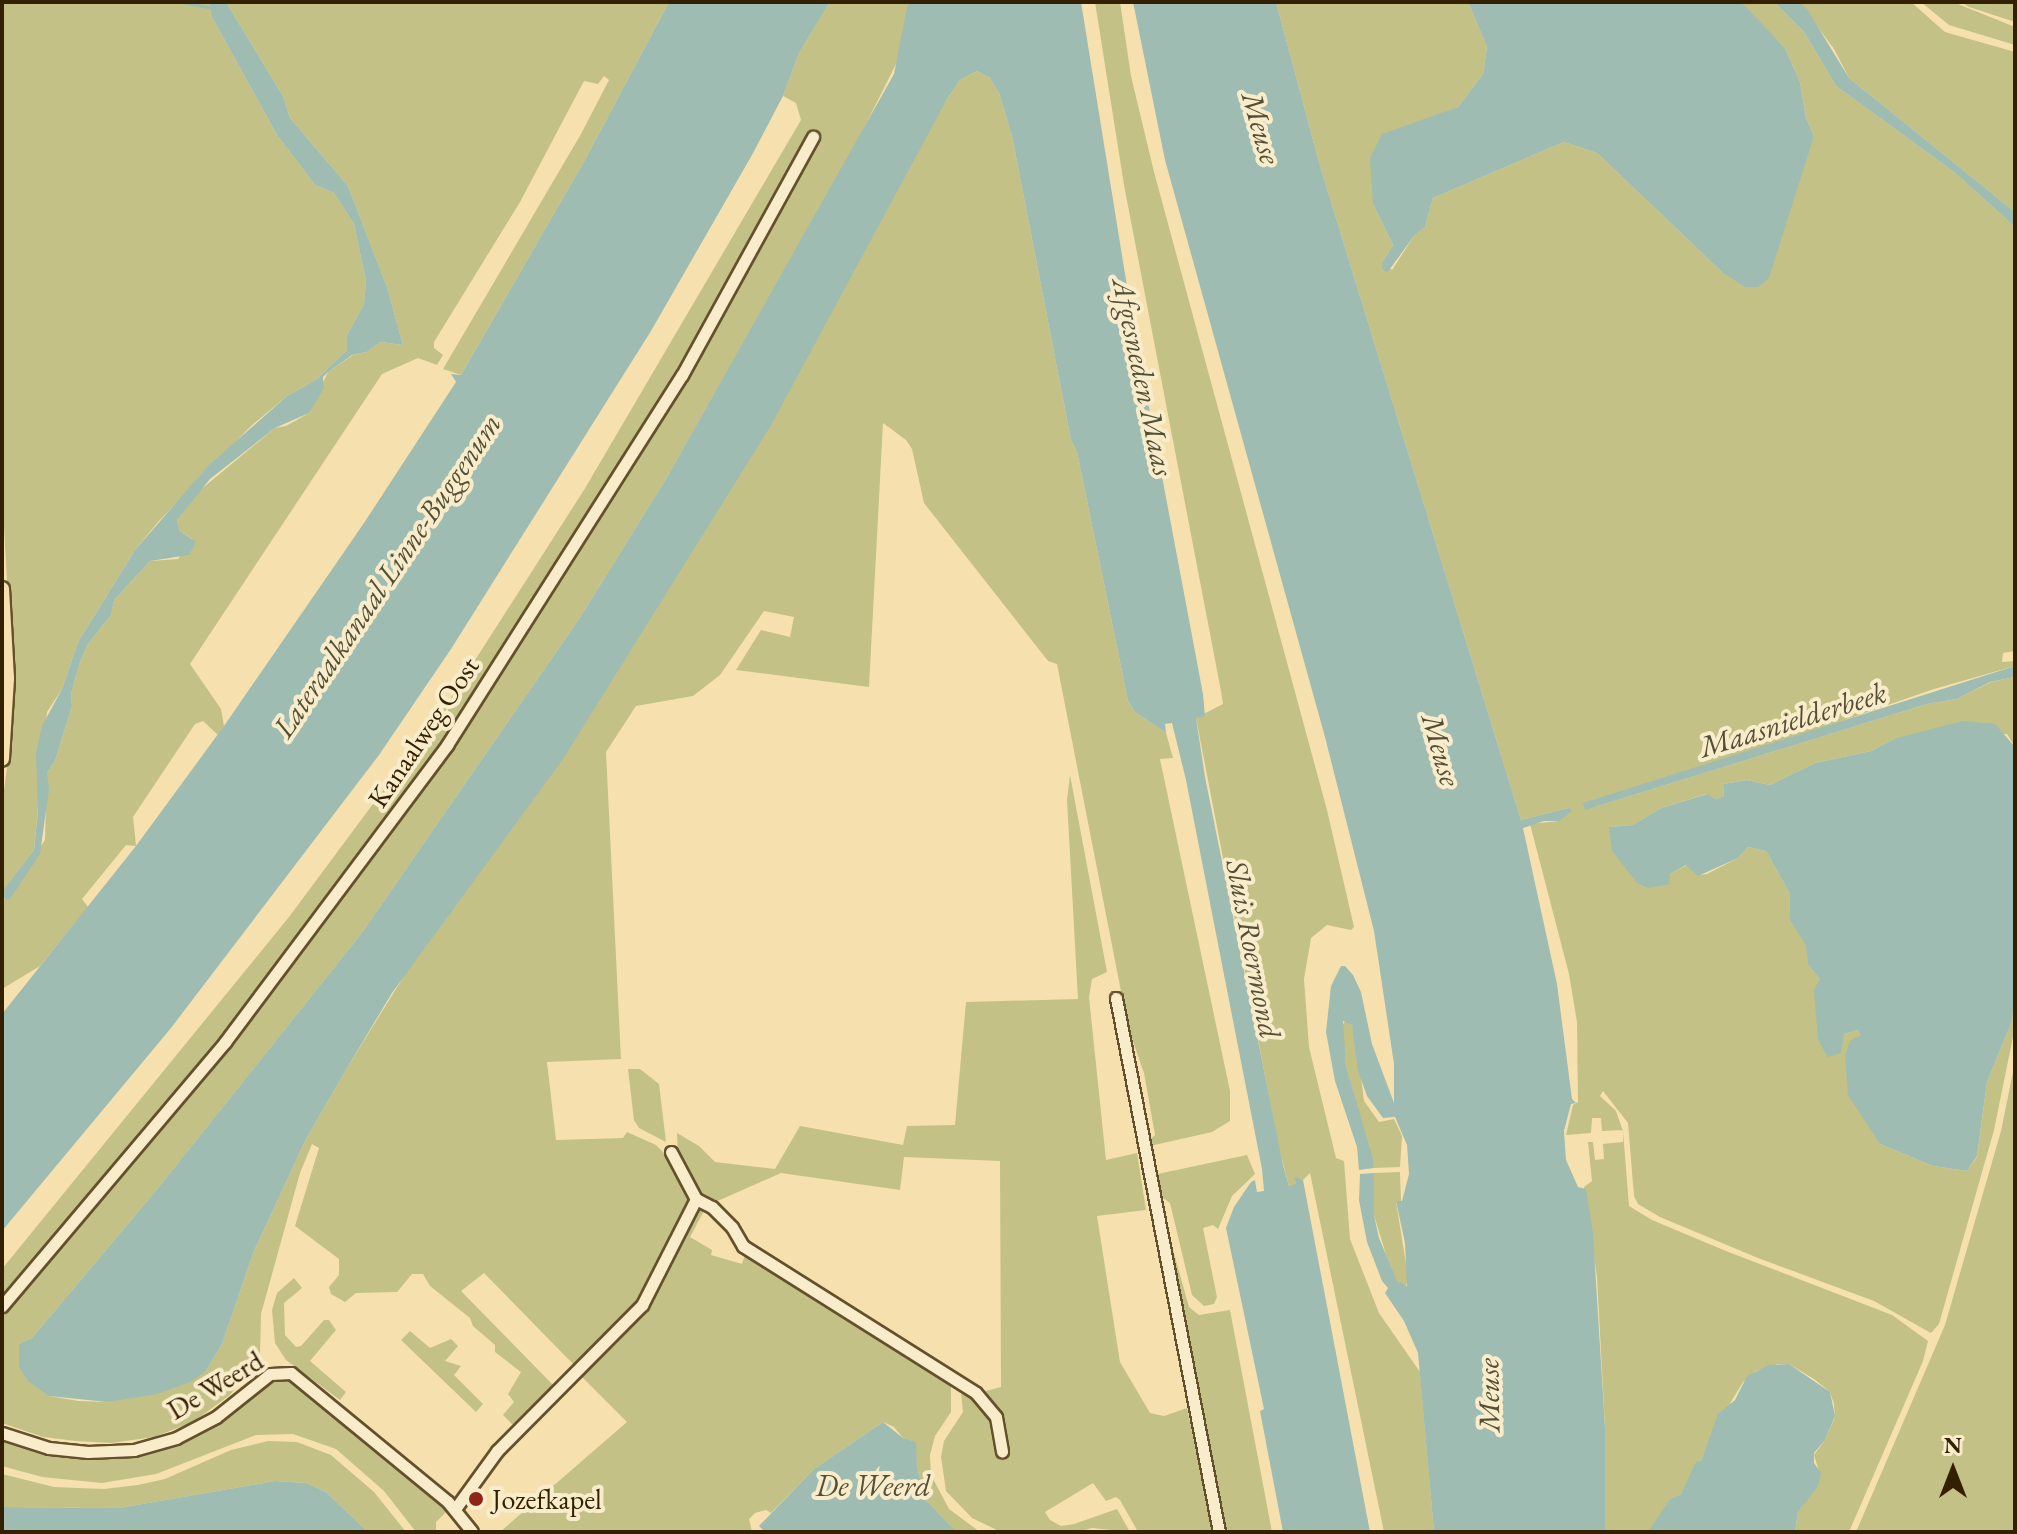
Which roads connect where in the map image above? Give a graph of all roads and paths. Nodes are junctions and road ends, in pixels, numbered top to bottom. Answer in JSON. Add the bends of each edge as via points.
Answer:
{"nodes":[{"id":1,"x":813,"y":137,"type":"dead end"},
{"id":2,"x":2,"y":589,"type":"edge"},
{"id":3,"x":2,"y":759,"type":"edge"},
{"id":4,"x":1116,"y":998,"type":"dead end"},
{"id":5,"x":671,"y":1152,"type":"dead end"},
{"id":6,"x":696,"y":1199,"type":"junction"},
{"id":7,"x":2,"y":1306,"type":"edge"},
{"id":8,"x":2,"y":1433,"type":"edge"},
{"id":9,"x":1002,"y":1451,"type":"dead end"},
{"id":10,"x":455,"y":1509,"type":"junction"},
{"id":11,"x":472,"y":1532,"type":"edge"},
{"id":12,"x":1219,"y":1532,"type":"edge"}],
"edges":[{"from":1,"to":7,"type":"street","name":"Kanaalweg Oost","via":[[682,375],[447,745],[225,1042]]},
{"from":2,"to":3,"type":"main road","via":[[7,679]]},
{"from":4,"to":12,"type":"street"},
{"from":5,"to":6,"type":"street"},
{"from":6,"to":9,"type":"street","via":[[732,1227],[743,1246],[976,1393],[996,1417]]},
{"from":6,"to":10,"type":"street","via":[[642,1305],[497,1451]]},
{"from":8,"to":10,"type":"street","name":"De Weerd","via":[[49,1448],[134,1450],[176,1438],[216,1417],[270,1374],[291,1373]]},
{"from":10,"to":11,"type":"street","name":"De Weerd"}]}
